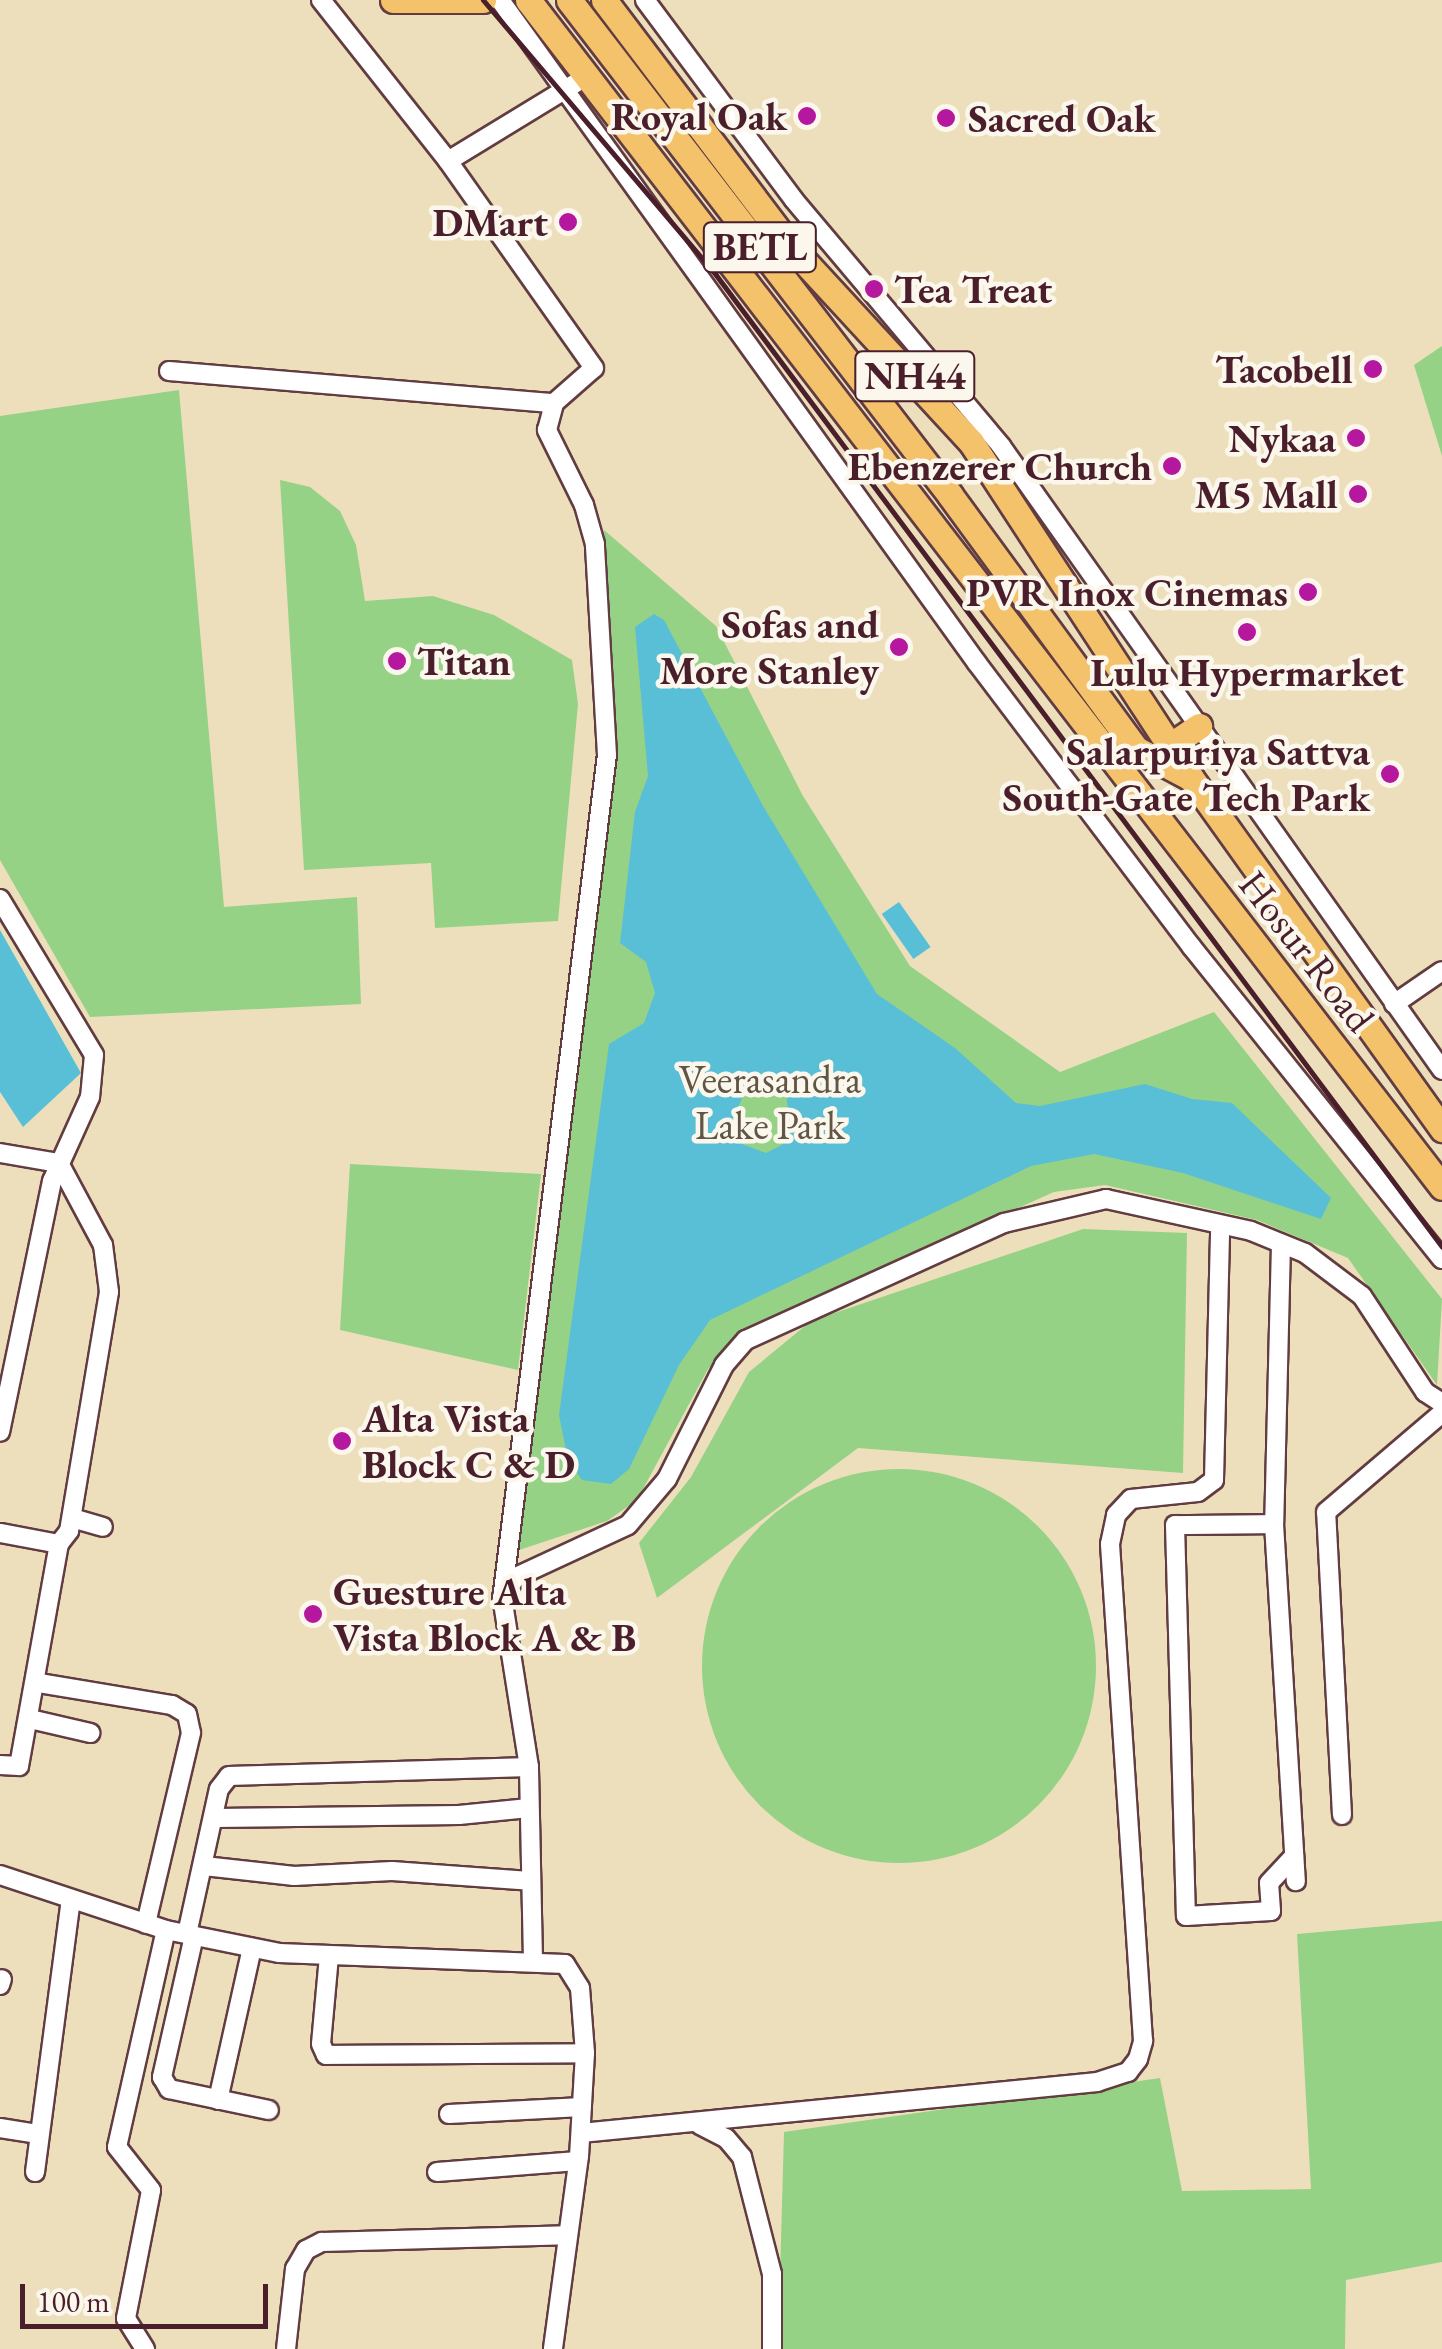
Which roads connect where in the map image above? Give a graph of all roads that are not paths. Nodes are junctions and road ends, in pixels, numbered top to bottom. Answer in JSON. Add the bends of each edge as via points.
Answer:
{"nodes":[{"id":1,"x":321,"y":0,"type":"edge"},
{"id":2,"x":394,"y":0,"type":"edge"},
{"id":3,"x":483,"y":0,"type":"edge"},
{"id":4,"x":500,"y":0,"type":"edge"},
{"id":5,"x":528,"y":0,"type":"edge"},
{"id":6,"x":570,"y":0,"type":"edge"},
{"id":7,"x":604,"y":0,"type":"edge"},
{"id":8,"x":646,"y":0,"type":"edge"},
{"id":9,"x":578,"y":82,"type":"junction"},
{"id":10,"x":448,"y":161,"type":"junction"},
{"id":11,"x":169,"y":371,"type":"dead end"},
{"id":12,"x":554,"y":402,"type":"junction"},
{"id":13,"x":1199,"y":726,"type":"junction"},
{"id":14,"x":1170,"y":745,"type":"junction"},
{"id":15,"x":1191,"y":778,"type":"junction"},
{"id":16,"x":0,"y":899,"type":"edge"},
{"id":17,"x":1442,"y":972,"type":"edge"},
{"id":18,"x":1394,"y":1004,"type":"junction"},
{"id":19,"x":1364,"y":1027,"type":"junction"},
{"id":20,"x":1334,"y":1048,"type":"junction"},
{"id":21,"x":1442,"y":1070,"type":"edge"},
{"id":22,"x":1442,"y":1129,"type":"edge"},
{"id":23,"x":0,"y":1153,"type":"edge"},
{"id":24,"x":59,"y":1163,"type":"junction"},
{"id":25,"x":1442,"y":1187,"type":"edge"},
{"id":26,"x":1220,"y":1226,"type":"junction"},
{"id":27,"x":1281,"y":1244,"type":"junction"},
{"id":28,"x":1442,"y":1259,"type":"edge"},
{"id":29,"x":1442,"y":1403,"type":"edge"},
{"id":30,"x":1442,"y":1413,"type":"edge"},
{"id":31,"x":0,"y":1432,"type":"edge"},
{"id":32,"x":72,"y":1518,"type":"junction"},
{"id":33,"x":1274,"y":1524,"type":"junction"},
{"id":34,"x":103,"y":1527,"type":"dead end"},
{"id":35,"x":0,"y":1532,"type":"edge"},
{"id":36,"x":59,"y":1544,"type":"junction"},
{"id":37,"x":502,"y":1597,"type":"junction"},
{"id":38,"x":39,"y":1683,"type":"junction"},
{"id":39,"x":30,"y":1719,"type":"junction"},
{"id":40,"x":90,"y":1733,"type":"dead end"},
{"id":41,"x":0,"y":1765,"type":"edge"},
{"id":42,"x":529,"y":1767,"type":"junction"},
{"id":43,"x":530,"y":1808,"type":"junction"},
{"id":44,"x":1342,"y":1815,"type":"dead end"},
{"id":45,"x":216,"y":1818,"type":"junction"},
{"id":46,"x":1294,"y":1856,"type":"junction"},
{"id":47,"x":204,"y":1866,"type":"junction"},
{"id":48,"x":0,"y":1875,"type":"edge"},
{"id":49,"x":530,"y":1881,"type":"junction"},
{"id":50,"x":1296,"y":1881,"type":"dead end"},
{"id":51,"x":72,"y":1900,"type":"junction"},
{"id":52,"x":146,"y":1924,"type":"junction"},
{"id":53,"x":166,"y":1930,"type":"junction"},
{"id":54,"x":190,"y":1935,"type":"junction"},
{"id":55,"x":252,"y":1948,"type":"junction"},
{"id":56,"x":329,"y":1956,"type":"junction"},
{"id":57,"x":533,"y":1960,"type":"junction"},
{"id":58,"x":585,"y":2054,"type":"junction"},
{"id":59,"x":218,"y":2100,"type":"junction"},
{"id":60,"x":582,"y":2108,"type":"junction"},
{"id":61,"x":269,"y":2110,"type":"dead end"},
{"id":62,"x":449,"y":2114,"type":"dead end"},
{"id":63,"x":699,"y":2125,"type":"junction"},
{"id":64,"x":0,"y":2128,"type":"edge"},
{"id":65,"x":39,"y":2134,"type":"junction"},
{"id":66,"x":581,"y":2134,"type":"junction"},
{"id":67,"x":578,"y":2161,"type":"junction"},
{"id":68,"x":35,"y":2172,"type":"dead end"},
{"id":69,"x":437,"y":2172,"type":"dead end"},
{"id":70,"x":566,"y":2235,"type":"junction"},
{"id":71,"x":145,"y":2349,"type":"edge"},
{"id":72,"x":286,"y":2349,"type":"edge"},
{"id":73,"x":553,"y":2349,"type":"edge"},
{"id":74,"x":772,"y":2349,"type":"edge"}],
"edges":[{"from":1,"to":10,"type":"street"},
{"from":2,"to":3,"type":"highway"},
{"from":4,"to":9,"type":"street"},
{"from":5,"to":9,"type":"highway","name":"Hosur Road","number":"NH44"},
{"from":6,"to":15,"type":"highway","number":"BETL","via":[[950,494],[1136,750]]},
{"from":7,"to":14,"type":"highway","name":"Hosur Road","number":"NH44","via":[[790,247],[971,442]]},
{"from":8,"to":13,"type":"street","via":[[794,200],[1002,446]]},
{"from":9,"to":10,"type":"street"},
{"from":9,"to":20,"type":"highway","name":"Hosur Road","number":"NH44"},
{"from":9,"to":28,"type":"street","via":[[976,663],[1208,968]]},
{"from":10,"to":12,"type":"street","via":[[594,368]]},
{"from":11,"to":12,"type":"street"},
{"from":12,"to":37,"type":"street","via":[[547,430],[595,544],[607,755]]},
{"from":13,"to":14,"type":"highway"},
{"from":13,"to":18,"type":"street"},
{"from":14,"to":15,"type":"highway","name":"Hosur Road","number":"NH44"},
{"from":15,"to":19,"type":"highway","name":"Hosur Road","number":"NH44"},
{"from":16,"to":24,"type":"street","via":[[94,1054],[90,1096]]},
{"from":17,"to":18,"type":"street"},
{"from":18,"to":21,"type":"street"},
{"from":19,"to":20,"type":"highway"},
{"from":19,"to":22,"type":"highway","name":"Hosur Road","number":"NH44"},
{"from":20,"to":25,"type":"highway","name":"Hosur Road","number":"NH44"},
{"from":23,"to":24,"type":"street"},
{"from":24,"to":31,"type":"street"},
{"from":24,"to":32,"type":"street","via":[[94,1223],[108,1267]]},
{"from":26,"to":27,"type":"street"},
{"from":26,"to":37,"type":"street","via":[[1106,1199],[1072,1202],[1004,1223],[780,1320],[746,1340],[724,1364],[668,1479],[628,1525],[516,1577]]},
{"from":26,"to":63,"type":"street","via":[[1214,1480],[1198,1492],[1131,1500],[1116,1515],[1110,1544],[1143,2042],[1138,2060],[1128,2072],[1098,2082]]},
{"from":27,"to":29,"type":"street","via":[[1362,1296],[1426,1392]]},
{"from":27,"to":33,"type":"street"},
{"from":30,"to":44,"type":"street","via":[[1326,1512]]},
{"from":32,"to":34,"type":"street"},
{"from":32,"to":36,"type":"street"},
{"from":33,"to":46,"type":"street"},
{"from":33,"to":46,"type":"street","via":[[1176,1525],[1186,1916],[1271,1911],[1270,1883]]},
{"from":35,"to":36,"type":"street"},
{"from":36,"to":38,"type":"street"},
{"from":37,"to":42,"type":"street"},
{"from":38,"to":39,"type":"street"},
{"from":38,"to":52,"type":"street","via":[[172,1704],[187,1714],[191,1733]]},
{"from":39,"to":40,"type":"street"},
{"from":39,"to":41,"type":"street","via":[[19,1766]]},
{"from":42,"to":43,"type":"street"},
{"from":42,"to":45,"type":"street","via":[[245,1771],[222,1781]]},
{"from":43,"to":45,"type":"street"},
{"from":43,"to":49,"type":"street"},
{"from":45,"to":47,"type":"street"},
{"from":46,"to":50,"type":"street"},
{"from":47,"to":49,"type":"street","via":[[294,1876],[392,1871]]},
{"from":47,"to":54,"type":"street"},
{"from":48,"to":51,"type":"street"},
{"from":49,"to":57,"type":"street"},
{"from":51,"to":52,"type":"street"},
{"from":51,"to":65,"type":"street"},
{"from":52,"to":53,"type":"street"},
{"from":53,"to":54,"type":"street"},
{"from":53,"to":71,"type":"street","via":[[117,2147],[151,2190],[126,2318]]},
{"from":54,"to":55,"type":"street"},
{"from":54,"to":59,"type":"street","via":[[162,2077],[169,2089]]},
{"from":55,"to":56,"type":"street"},
{"from":55,"to":59,"type":"street"},
{"from":56,"to":57,"type":"street"},
{"from":56,"to":58,"type":"street","via":[[321,2044],[326,2055]]},
{"from":57,"to":58,"type":"street","via":[[565,1964],[580,1988]]},
{"from":58,"to":60,"type":"street"},
{"from":59,"to":61,"type":"street"},
{"from":60,"to":62,"type":"street"},
{"from":60,"to":66,"type":"street"},
{"from":63,"to":66,"type":"street"},
{"from":63,"to":74,"type":"street","via":[[726,2138],[742,2157],[772,2274]]},
{"from":64,"to":65,"type":"street"},
{"from":65,"to":68,"type":"street"},
{"from":66,"to":67,"type":"street"},
{"from":67,"to":69,"type":"street"},
{"from":67,"to":70,"type":"street"},
{"from":70,"to":72,"type":"street","via":[[322,2242],[306,2250],[296,2269]]},
{"from":70,"to":73,"type":"street"}]}
